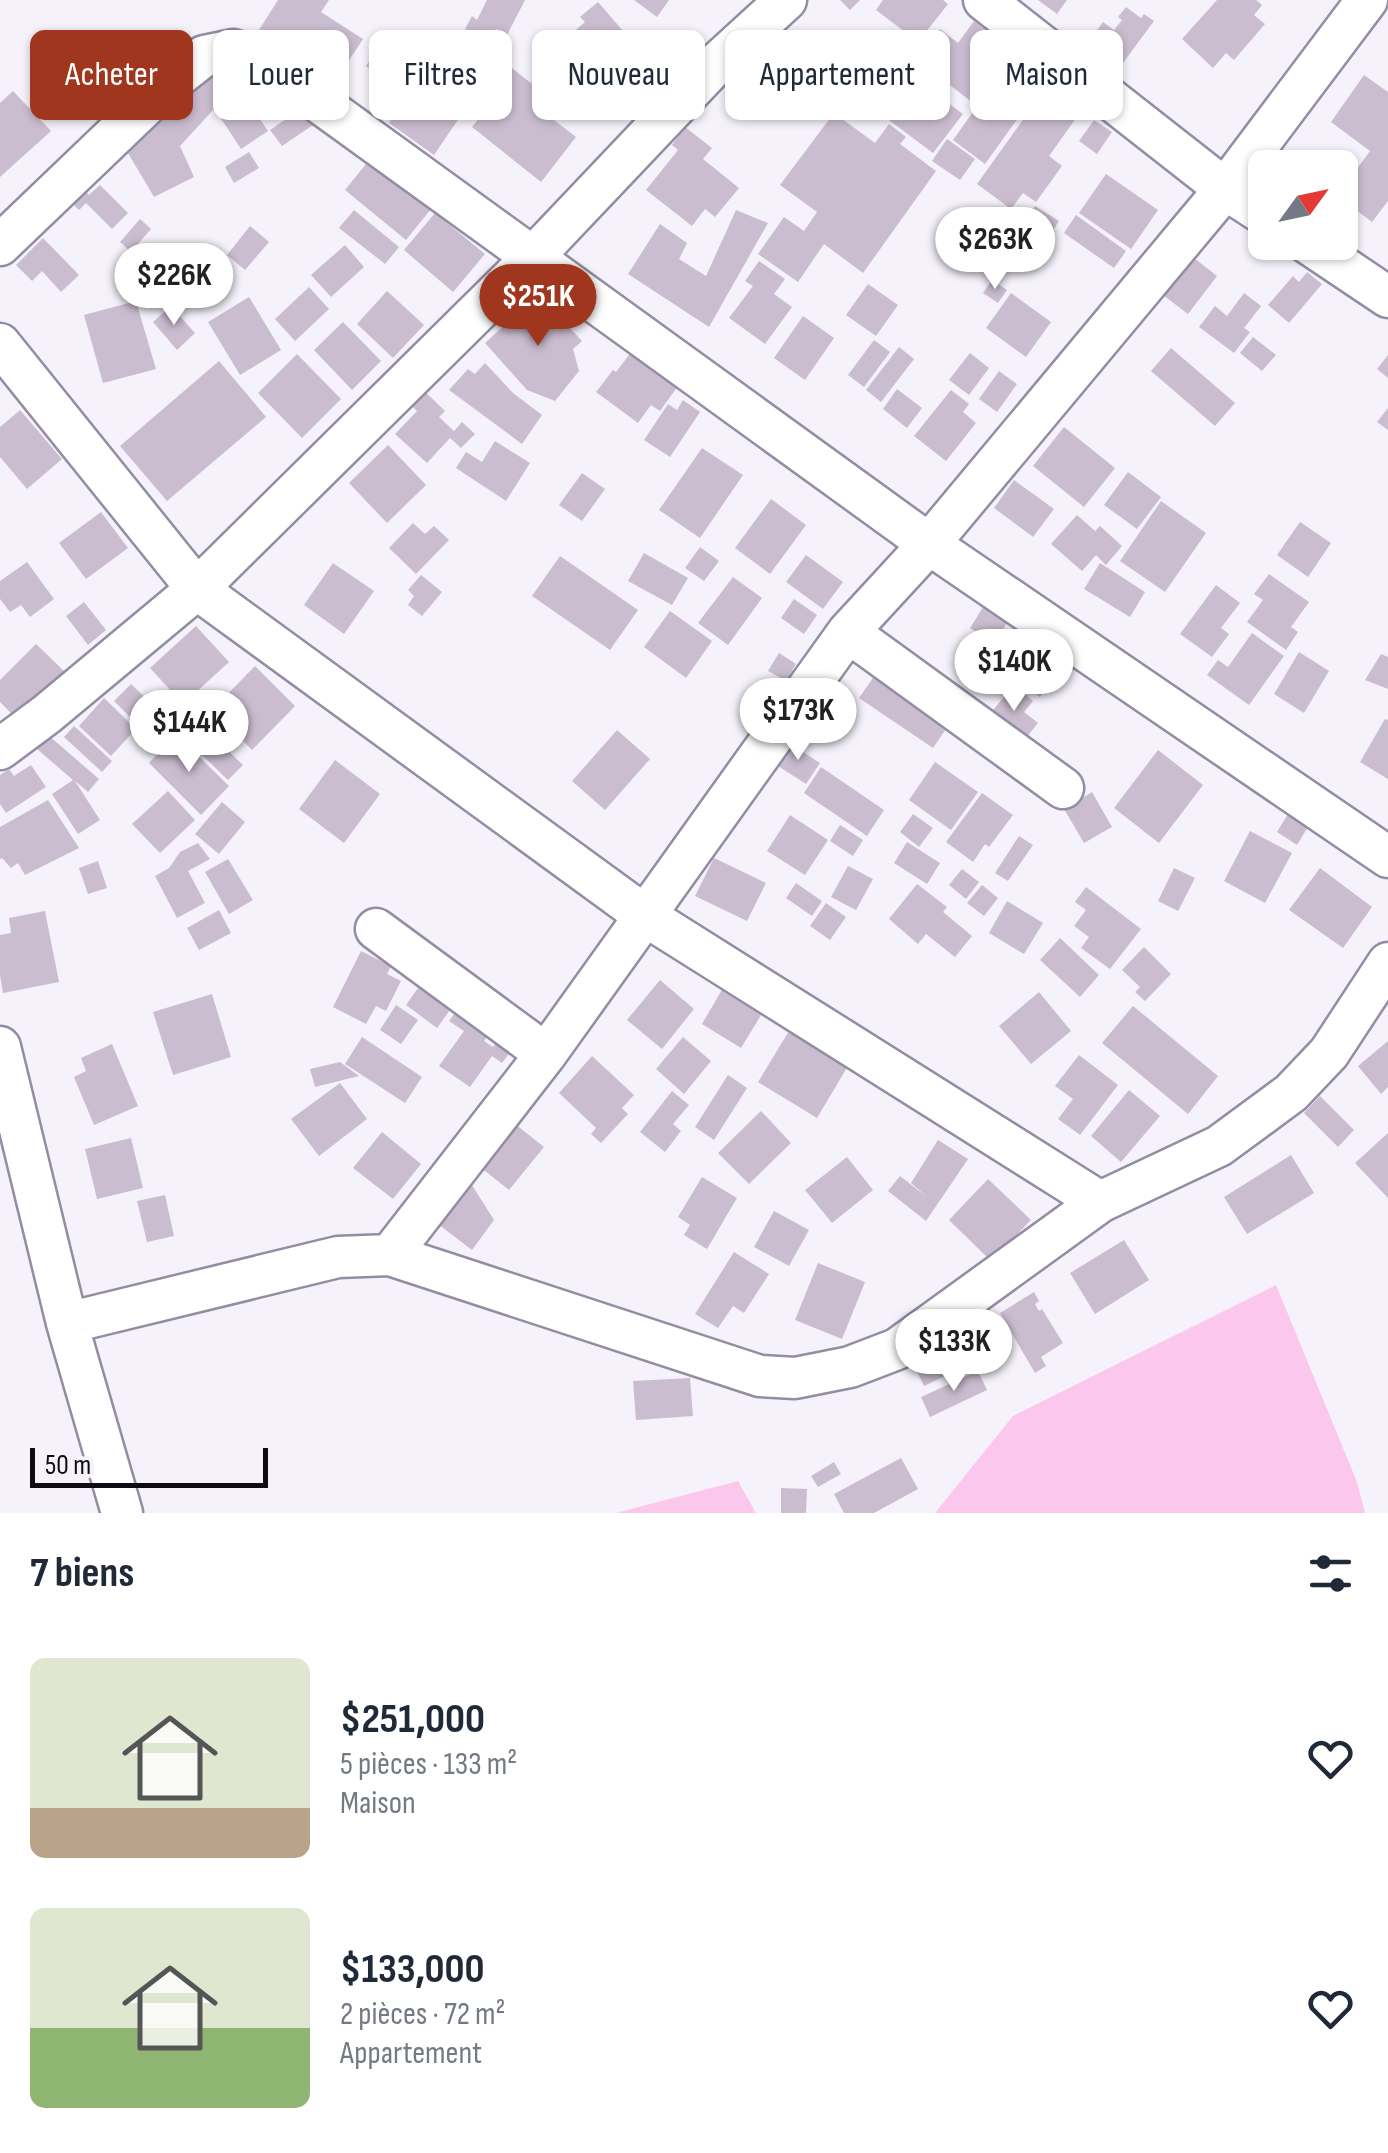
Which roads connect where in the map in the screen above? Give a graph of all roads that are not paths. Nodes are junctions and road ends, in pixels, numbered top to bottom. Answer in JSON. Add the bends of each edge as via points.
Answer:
{"nodes":[{"id":1,"x":786,"y":0,"type":"edge"},
{"id":2,"x":984,"y":0,"type":"edge"},
{"id":3,"x":1367,"y":0,"type":"edge"},
{"id":4,"x":1226,"y":189,"type":"junction"},
{"id":5,"x":1248,"y":204,"type":"edge"},
{"id":6,"x":0,"y":245,"type":"edge"},
{"id":7,"x":532,"y":258,"type":"junction"},
{"id":8,"x":1333,"y":260,"type":"edge"},
{"id":9,"x":1388,"y":297,"type":"edge"},
{"id":10,"x":0,"y":344,"type":"edge"},
{"id":11,"x":929,"y":544,"type":"junction"},
{"id":12,"x":198,"y":589,"type":"junction"},
{"id":13,"x":848,"y":632,"type":"junction"},
{"id":14,"x":0,"y":749,"type":"edge"},
{"id":15,"x":1063,"y":788,"type":"dead end"},
{"id":16,"x":1388,"y":857,"type":"edge"},
{"id":17,"x":644,"y":916,"type":"junction"},
{"id":18,"x":376,"y":929,"type":"dead end"},
{"id":19,"x":1388,"y":963,"type":"edge"},
{"id":20,"x":0,"y":1047,"type":"edge"},
{"id":21,"x":546,"y":1054,"type":"junction"},
{"id":22,"x":1100,"y":1202,"type":"junction"},
{"id":23,"x":390,"y":1256,"type":"junction"},
{"id":24,"x":67,"y":1323,"type":"junction"},
{"id":25,"x":122,"y":1513,"type":"edge"}],
"edges":[{"from":1,"to":7,"type":"street"},
{"from":2,"to":4,"type":"street"},
{"from":3,"to":4,"type":"street"},
{"from":4,"to":5,"type":"street"},
{"from":4,"to":11,"type":"street"},
{"from":6,"to":7,"type":"street","via":[[167,85],[204,56],[233,50],[258,58]]},
{"from":7,"to":11,"type":"street"},
{"from":7,"to":12,"type":"street"},
{"from":8,"to":9,"type":"street"},
{"from":10,"to":12,"type":"street"},
{"from":11,"to":13,"type":"street"},
{"from":11,"to":16,"type":"street"},
{"from":12,"to":14,"type":"street"},
{"from":12,"to":17,"type":"street"},
{"from":13,"to":15,"type":"street"},
{"from":13,"to":17,"type":"street"},
{"from":17,"to":21,"type":"street"},
{"from":17,"to":22,"type":"street"},
{"from":18,"to":21,"type":"street"},
{"from":19,"to":22,"type":"street","via":[[1329,1053],[1291,1093],[1219,1146]]},
{"from":20,"to":24,"type":"street"},
{"from":21,"to":23,"type":"street"},
{"from":22,"to":23,"type":"street","via":[[897,1349],[795,1378],[760,1376]]},
{"from":23,"to":24,"type":"street","via":[[338,1257]]},
{"from":24,"to":25,"type":"street"}]}
